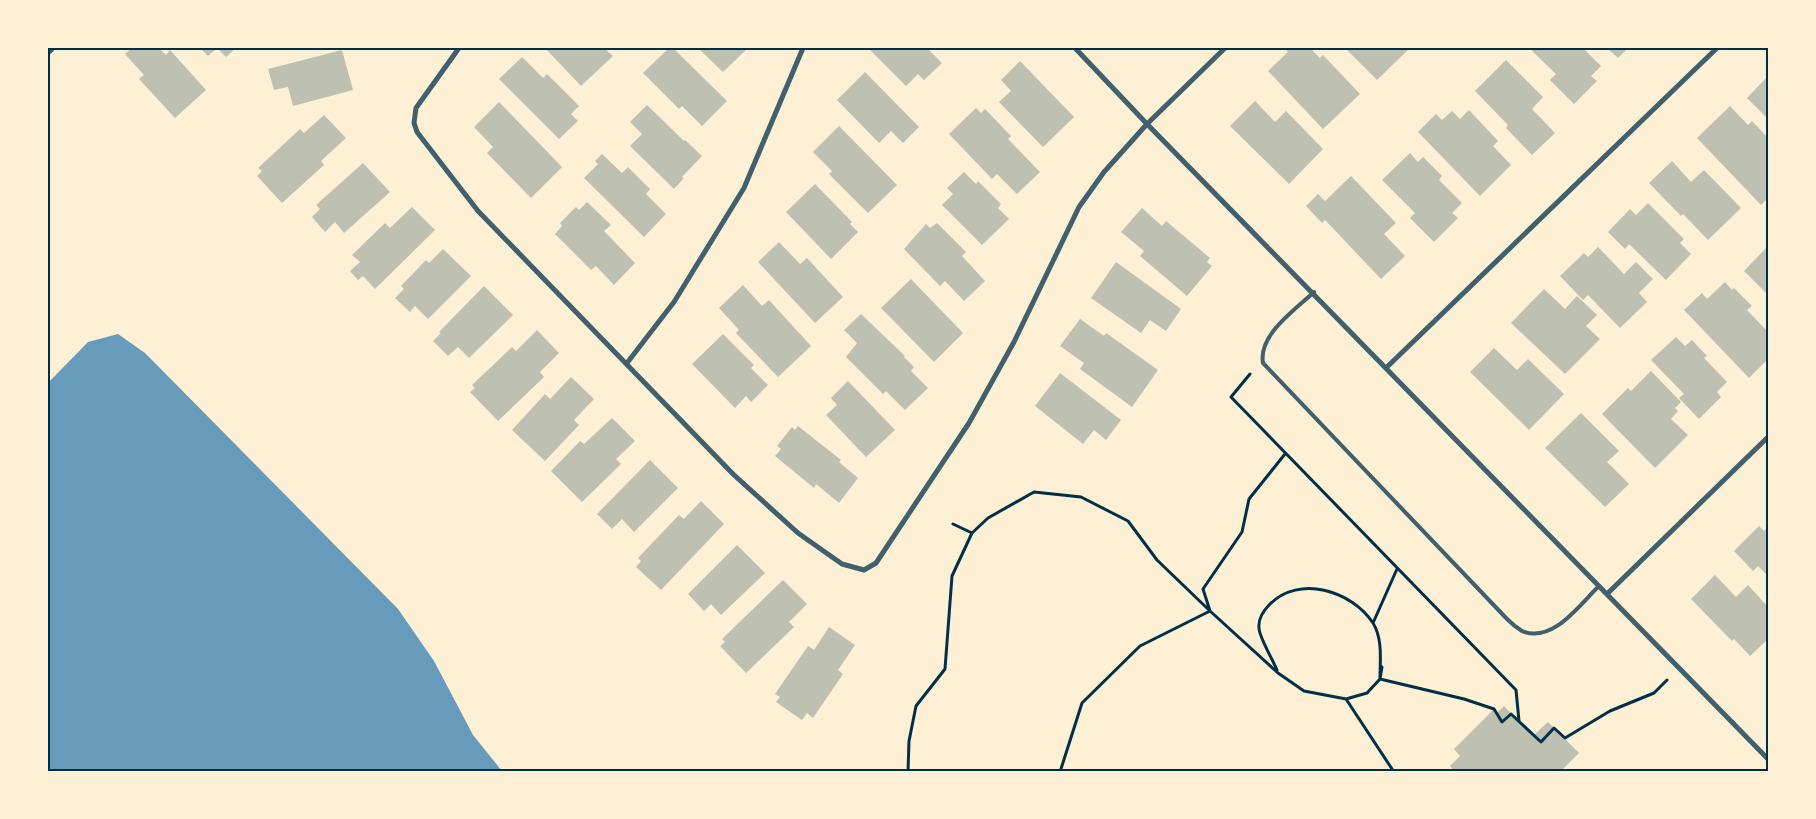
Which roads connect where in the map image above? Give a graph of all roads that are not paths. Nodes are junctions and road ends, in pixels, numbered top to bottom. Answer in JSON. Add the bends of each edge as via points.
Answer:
{"nodes":[{"id":1,"x":53,"y":48,"type":"edge"},
{"id":2,"x":459,"y":48,"type":"edge"},
{"id":3,"x":803,"y":48,"type":"edge"},
{"id":4,"x":1074,"y":48,"type":"edge"},
{"id":5,"x":1225,"y":48,"type":"edge"},
{"id":6,"x":1717,"y":48,"type":"edge"},
{"id":7,"x":48,"y":53,"type":"edge"},
{"id":8,"x":1147,"y":124,"type":"junction"},
{"id":9,"x":1314,"y":292,"type":"junction"},
{"id":10,"x":627,"y":363,"type":"junction"},
{"id":11,"x":1387,"y":367,"type":"junction"},
{"id":12,"x":1768,"y":437,"type":"edge"},
{"id":13,"x":1599,"y":586,"type":"junction"},
{"id":14,"x":1607,"y":594,"type":"junction"},
{"id":15,"x":1768,"y":759,"type":"edge"}],
"edges":[{"from":1,"to":7,"type":"street"},
{"from":2,"to":10,"type":"street","via":[[416,108],[414,123],[417,132],[478,211],[597,336]]},
{"from":3,"to":10,"type":"street","via":[[744,188],[674,302]]},
{"from":4,"to":8,"type":"street"},
{"from":5,"to":8,"type":"street"},
{"from":6,"to":11,"type":"street"},
{"from":8,"to":9,"type":"street"},
{"from":8,"to":10,"type":"street","via":[[1104,172],[1079,207],[1014,342],[969,423],[876,564],[864,570],[842,564],[798,532],[734,475]]},
{"from":9,"to":11,"type":"street"},
{"from":9,"to":13,"type":"lane","via":[[1266,342],[1261,354],[1263,363],[1506,619],[1531,633],[1551,630]]},
{"from":11,"to":13,"type":"street"},
{"from":12,"to":14,"type":"street"},
{"from":13,"to":14,"type":"street"},
{"from":14,"to":15,"type":"street"}]}
